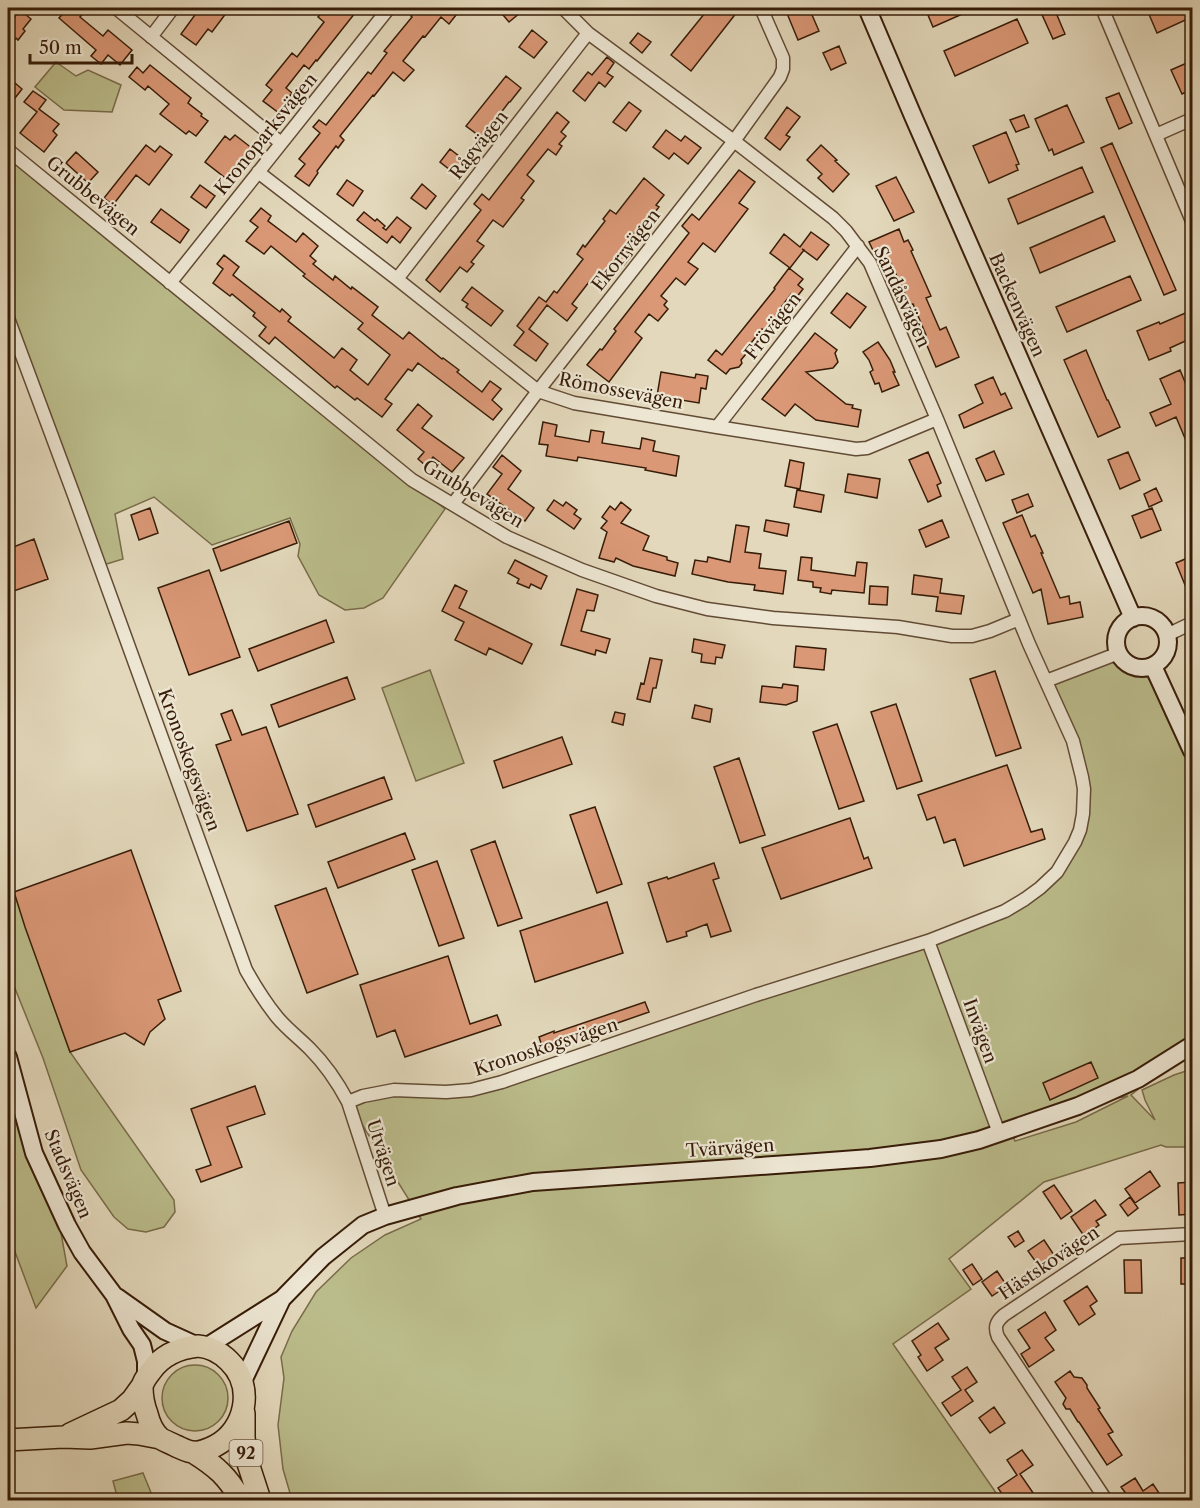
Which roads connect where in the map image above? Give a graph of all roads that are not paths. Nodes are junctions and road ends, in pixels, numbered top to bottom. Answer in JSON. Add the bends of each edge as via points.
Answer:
{"nodes":[{"id":1,"x":116,"y":8,"type":"edge"},
{"id":2,"x":173,"y":8,"type":"edge"},
{"id":3,"x":389,"y":8,"type":"edge"},
{"id":4,"x":563,"y":8,"type":"edge"},
{"id":5,"x":761,"y":8,"type":"edge"},
{"id":6,"x":867,"y":8,"type":"edge"},
{"id":7,"x":1102,"y":8,"type":"edge"},
{"id":8,"x":588,"y":33,"type":"junction"},
{"id":9,"x":151,"y":37,"type":"junction"},
{"id":10,"x":1192,"y":119,"type":"edge"},
{"id":11,"x":1156,"y":135,"type":"junction"},
{"id":12,"x":734,"y":141,"type":"junction"},
{"id":13,"x":282,"y":143,"type":"junction"},
{"id":14,"x":8,"y":150,"type":"edge"},
{"id":15,"x":258,"y":172,"type":"junction"},
{"id":16,"x":1192,"y":221,"type":"edge"},
{"id":17,"x":858,"y":246,"type":"junction"},
{"id":18,"x":397,"y":279,"type":"junction"},
{"id":19,"x":170,"y":283,"type":"junction"},
{"id":20,"x":8,"y":318,"type":"edge"},
{"id":21,"x":538,"y":391,"type":"junction"},
{"id":22,"x":937,"y":419,"type":"junction"},
{"id":23,"x":717,"y":427,"type":"junction"},
{"id":24,"x":453,"y":504,"type":"junction"},
{"id":25,"x":1133,"y":618,"type":"junction"},
{"id":26,"x":1019,"y":619,"type":"junction"},
{"id":27,"x":1192,"y":623,"type":"edge"},
{"id":28,"x":1167,"y":635,"type":"junction"},
{"id":29,"x":1119,"y":653,"type":"junction"},
{"id":30,"x":1153,"y":666,"type":"junction"},
{"id":31,"x":1046,"y":681,"type":"junction"},
{"id":32,"x":1192,"y":751,"type":"edge"},
{"id":33,"x":928,"y":941,"type":"junction"},
{"id":34,"x":1192,"y":1045,"type":"edge"},
{"id":35,"x":8,"y":1057,"type":"edge"},
{"id":36,"x":348,"y":1102,"type":"junction"},
{"id":37,"x":999,"y":1133,"type":"junction"},
{"id":38,"x":385,"y":1216,"type":"junction"},
{"id":39,"x":1192,"y":1234,"type":"edge"},
{"id":40,"x":114,"y":1295,"type":"junction"},
{"id":41,"x":282,"y":1299,"type":"junction"},
{"id":42,"x":202,"y":1346,"type":"junction"},
{"id":43,"x":243,"y":1381,"type":"junction"},
{"id":44,"x":144,"y":1382,"type":"junction"},
{"id":45,"x":245,"y":1403,"type":"junction"},
{"id":46,"x":63,"y":1437,"type":"junction"},
{"id":47,"x":160,"y":1438,"type":"junction"},
{"id":48,"x":8,"y":1440,"type":"edge"},
{"id":49,"x":193,"y":1452,"type":"junction"},
{"id":50,"x":241,"y":1500,"type":"edge"},
{"id":51,"x":260,"y":1500,"type":"edge"},
{"id":52,"x":1106,"y":1500,"type":"edge"}],
"edges":[{"from":1,"to":9,"type":"street"},
{"from":2,"to":9,"type":"street"},
{"from":3,"to":13,"type":"street","name":"Kronoparksvägen"},
{"from":4,"to":8,"type":"street","name":"Sandåsvägen"},
{"from":5,"to":12,"type":"street","name":"Ekorrvägen","via":[[783,58],[783,69]]},
{"from":6,"to":25,"type":"street","name":"Backenvägen"},
{"from":7,"to":11,"type":"street"},
{"from":8,"to":12,"type":"street","name":"Sandåsvägen"},
{"from":8,"to":18,"type":"street","name":"Rågvägen"},
{"from":9,"to":13,"type":"street"},
{"from":10,"to":11,"type":"street"},
{"from":11,"to":16,"type":"street"},
{"from":12,"to":17,"type":"street","name":"Sandåsvägen","via":[[833,218]]},
{"from":12,"to":21,"type":"street","name":"Ekorrvägen"},
{"from":13,"to":15,"type":"street","name":"Kronoparksvägen"},
{"from":14,"to":19,"type":"street","name":"Grubbevägen"},
{"from":15,"to":18,"type":"street","name":"Römossevägen"},
{"from":15,"to":19,"type":"street","name":"Kronoparksvägen"},
{"from":17,"to":22,"type":"street","name":"Sandåsvägen","via":[[870,263]]},
{"from":17,"to":23,"type":"street","name":"Frövägen"},
{"from":18,"to":21,"type":"street","name":"Römossevägen"},
{"from":19,"to":24,"type":"street","name":"Grubbevägen","via":[[412,480]]},
{"from":20,"to":36,"type":"street","name":"Kronoskogsvägen","via":[[246,970],[277,1017],[312,1050]]},
{"from":21,"to":23,"type":"street","name":"Römossevägen","via":[[574,403]]},
{"from":21,"to":24,"type":"street","name":"Ekorrvägen"},
{"from":22,"to":23,"type":"street","name":"Römossevägen","via":[[861,449]]},
{"from":22,"to":26,"type":"street","name":"Sandåsvägen"},
{"from":24,"to":26,"type":"street","name":"Grubbevägen","via":[[507,537],[582,570],[707,609],[898,627],[951,636],[972,636]]},
{"from":25,"to":28,"type":"street","via":[[1154,619]]},
{"from":25,"to":29,"type":"street","via":[[1118,633]]},
{"from":26,"to":31,"type":"street","name":"Sandåsvägen"},
{"from":27,"to":28,"type":"street"},
{"from":28,"to":30,"type":"street","via":[[1166,653]]},
{"from":29,"to":30,"type":"street","via":[[1125,662],[1136,667]]},
{"from":29,"to":31,"type":"street"},
{"from":30,"to":32,"type":"street"},
{"from":31,"to":33,"type":"street","name":"Kronoskogsvägen","via":[[1073,741],[1082,777],[1083,814],[1075,842],[1057,872],[1025,899]]},
{"from":33,"to":36,"type":"street","name":"Kronoskogsvägen","via":[[502,1082],[447,1092],[394,1090]]},
{"from":33,"to":37,"type":"street","name":"Invägen"},
{"from":34,"to":37,"type":"street","name":"Tvärvägen","via":[[1138,1079],[1078,1106]]},
{"from":35,"to":40,"type":"street","name":"Stadsvägen","via":[[34,1153],[52,1194],[82,1252]]},
{"from":36,"to":38,"type":"street","name":"Utvägen"},
{"from":37,"to":38,"type":"street","name":"Tvärvägen","via":[[941,1149],[870,1158],[533,1182],[457,1196]]},
{"from":38,"to":41,"type":"street","name":"Tvärvägen","via":[[363,1225],[331,1250]]},
{"from":39,"to":52,"type":"street","name":"Hästskovägen","via":[[1119,1238],[996,1324],[998,1337]]},
{"from":40,"to":42,"type":"street","name":"Stadsvägen","via":[[165,1331]]},
{"from":40,"to":44,"type":"street","name":"Stadsvägen","via":[[142,1345],[146,1362]]},
{"from":41,"to":42,"type":"street","name":"Tvärvägen"},
{"from":41,"to":43,"type":"street","name":"Tvärvägen"},
{"from":42,"to":43,"type":"highway","via":[[220,1353],[234,1365]]},
{"from":42,"to":44,"type":"highway","number":"92","via":[[169,1354],[156,1364]]},
{"from":43,"to":45,"type":"highway","number":"92"},
{"from":44,"to":46,"type":"highway","number":"92","via":[[121,1410]]},
{"from":44,"to":47,"type":"highway","via":[[149,1422]]},
{"from":45,"to":49,"type":"highway","number":"92","via":[[242,1418],[231,1434],[207,1450]]},
{"from":45,"to":51,"type":"highway","number":"92","via":[[246,1456]]},
{"from":46,"to":47,"type":"highway","number":"92","via":[[127,1433]]},
{"from":46,"to":48,"type":"highway","number":"92"},
{"from":47,"to":49,"type":"highway","number":"92"},
{"from":49,"to":50,"type":"highway","number":"92","via":[[213,1464]]}]}
